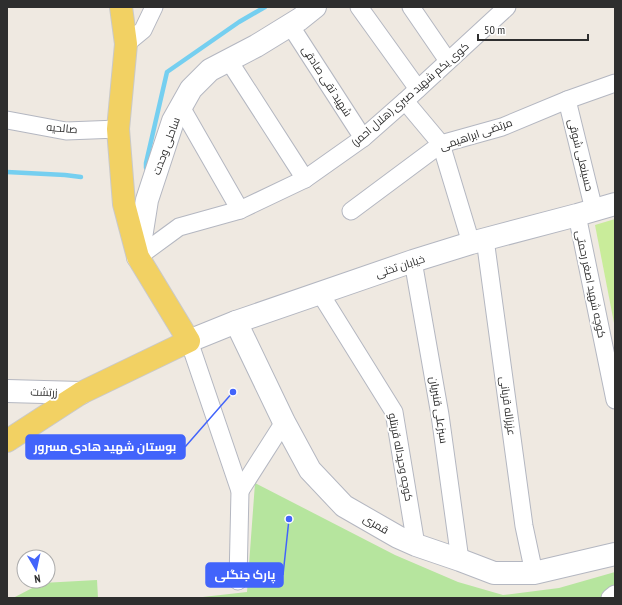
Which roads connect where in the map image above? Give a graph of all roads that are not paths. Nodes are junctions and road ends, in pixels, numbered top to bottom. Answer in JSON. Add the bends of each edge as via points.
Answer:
{"nodes":[{"id":1,"x":121,"y":7,"type":"edge"},
{"id":2,"x":154,"y":7,"type":"edge"},
{"id":3,"x":315,"y":7,"type":"edge"},
{"id":4,"x":359,"y":7,"type":"edge"},
{"id":5,"x":411,"y":7,"type":"edge"},
{"id":6,"x":503,"y":8,"type":"edge"},
{"id":7,"x":290,"y":25,"type":"junction"},
{"id":8,"x":126,"y":44,"type":"junction"},
{"id":9,"x":229,"y":61,"type":"junction"},
{"id":10,"x":448,"y":61,"type":"junction"},
{"id":11,"x":615,"y":83,"type":"edge"},
{"id":12,"x":418,"y":89,"type":"junction"},
{"id":13,"x":567,"y":100,"type":"junction"},
{"id":14,"x":405,"y":101,"type":"junction"},
{"id":15,"x":181,"y":107,"type":"junction"},
{"id":16,"x":7,"y":120,"type":"edge"},
{"id":17,"x":118,"y":129,"type":"junction"},
{"id":18,"x":363,"y":138,"type":"junction"},
{"id":19,"x":441,"y":144,"type":"junction"},
{"id":20,"x":305,"y":179,"type":"junction"},
{"id":21,"x":615,"y":204,"type":"edge"},
{"id":22,"x":240,"y":210,"type":"junction"},
{"id":23,"x":351,"y":211,"type":"dead end"},
{"id":24,"x":586,"y":212,"type":"junction"},
{"id":25,"x":478,"y":241,"type":"junction"},
{"id":26,"x":138,"y":257,"type":"junction"},
{"id":27,"x":413,"y":262,"type":"junction"},
{"id":28,"x":320,"y":293,"type":"junction"},
{"id":29,"x":236,"y":322,"type":"junction"},
{"id":30,"x":189,"y":341,"type":"junction"},
{"id":31,"x":7,"y":391,"type":"edge"},
{"id":32,"x":81,"y":393,"type":"junction"},
{"id":33,"x":615,"y":400,"type":"edge"},
{"id":34,"x":284,"y":422,"type":"junction"},
{"id":35,"x":7,"y":442,"type":"edge"},
{"id":36,"x":240,"y":491,"type":"junction"},
{"id":37,"x":416,"y":544,"type":"junction"},
{"id":38,"x":615,"y":554,"type":"edge"},
{"id":39,"x":460,"y":560,"type":"junction"},
{"id":40,"x":534,"y":573,"type":"junction"},
{"id":41,"x":238,"y":581,"type":"dead end"},
{"id":42,"x":615,"y":594,"type":"edge"},
{"id":43,"x":610,"y":598,"type":"edge"}],
"edges":[{"from":1,"to":8,"type":"main road"},
{"from":2,"to":8,"type":"street","via":[[143,30]]},
{"from":3,"to":7,"type":"street","name":"ساحلی وحدت"},
{"from":4,"to":12,"type":"street"},
{"from":5,"to":10,"type":"street"},
{"from":6,"to":10,"type":"street","name":"کوی یکم شهید صبری (هلال احمر)"},
{"from":7,"to":9,"type":"street","name":"ساحلی وحدت"},
{"from":7,"to":18,"type":"street","name":"شهید تقی صادقی"},
{"from":8,"to":17,"type":"main road"},
{"from":9,"to":15,"type":"street","name":"ساحلی وحدت","via":[[210,70],[191,89]]},
{"from":9,"to":20,"type":"street"},
{"from":10,"to":12,"type":"street","name":"کوی یکم شهید صبری (هلال احمر)"},
{"from":11,"to":13,"type":"street","name":"مرتضی ابراهیمی"},
{"from":12,"to":14,"type":"street","name":"کوی یکم شهید صبری (هلال احمر)"},
{"from":13,"to":19,"type":"street","name":"مرتضی ابراهیمی","via":[[502,127]]},
{"from":13,"to":24,"type":"street","name":"حسینعلی شوقی"},
{"from":14,"to":18,"type":"street","name":"کوی یکم شهید صبری (هلال احمر)"},
{"from":14,"to":19,"type":"street"},
{"from":15,"to":22,"type":"street"},
{"from":15,"to":26,"type":"street","name":"ساحلی وحدت","via":[[173,121],[147,200]]},
{"from":16,"to":17,"type":"street","name":"صالحیه","via":[[66,130]]},
{"from":17,"to":26,"type":"main road","via":[[124,204]]},
{"from":18,"to":20,"type":"street","name":"کوی یکم شهید صبری (هلال احمر)"},
{"from":19,"to":23,"type":"street","name":"مرتضی ابراهیمی"},
{"from":19,"to":25,"type":"street","name":"عزیزاله قربانی"},
{"from":20,"to":22,"type":"street","name":"کوی یکم شهید صبری (هلال احمر)"},
{"from":21,"to":24,"type":"street","name":"خیابان تختی"},
{"from":22,"to":26,"type":"street","name":"کوی یکم شهید صبری (هلال احمر)","via":[[179,227]]},
{"from":24,"to":25,"type":"street","name":"خیابان تختی"},
{"from":24,"to":33,"type":"street","name":"کوچه شهید اصغر رحمتی"},
{"from":25,"to":27,"type":"street","name":"خیابان تختی"},
{"from":25,"to":40,"type":"street","name":"عزیزاله قربانی","via":[[524,526]]},
{"from":26,"to":30,"type":"main road"},
{"from":27,"to":28,"type":"street","name":"خیابان تختی"},
{"from":27,"to":39,"type":"street","name":"سبزعلی قنبریان","via":[[440,415]]},
{"from":28,"to":29,"type":"street","name":"خیابان تختی"},
{"from":28,"to":37,"type":"street","name":"کوچه وحیداله قربتلو","via":[[394,412]]},
{"from":29,"to":30,"type":"street","name":"خیابان تختی"},
{"from":29,"to":34,"type":"street","name":"قمری"},
{"from":30,"to":32,"type":"main road"},
{"from":30,"to":36,"type":"street"},
{"from":31,"to":32,"type":"street","name":"زرتشت"},
{"from":32,"to":35,"type":"main road"},
{"from":34,"to":36,"type":"street"},
{"from":34,"to":37,"type":"street","name":"قمری","via":[[310,470],[344,506]]},
{"from":36,"to":41,"type":"street"},
{"from":37,"to":39,"type":"street","name":"قمری"},
{"from":38,"to":40,"type":"street","name":"قمری"},
{"from":39,"to":40,"type":"street","name":"قمری","via":[[494,573]]},
{"from":42,"to":43,"type":"street"}]}
